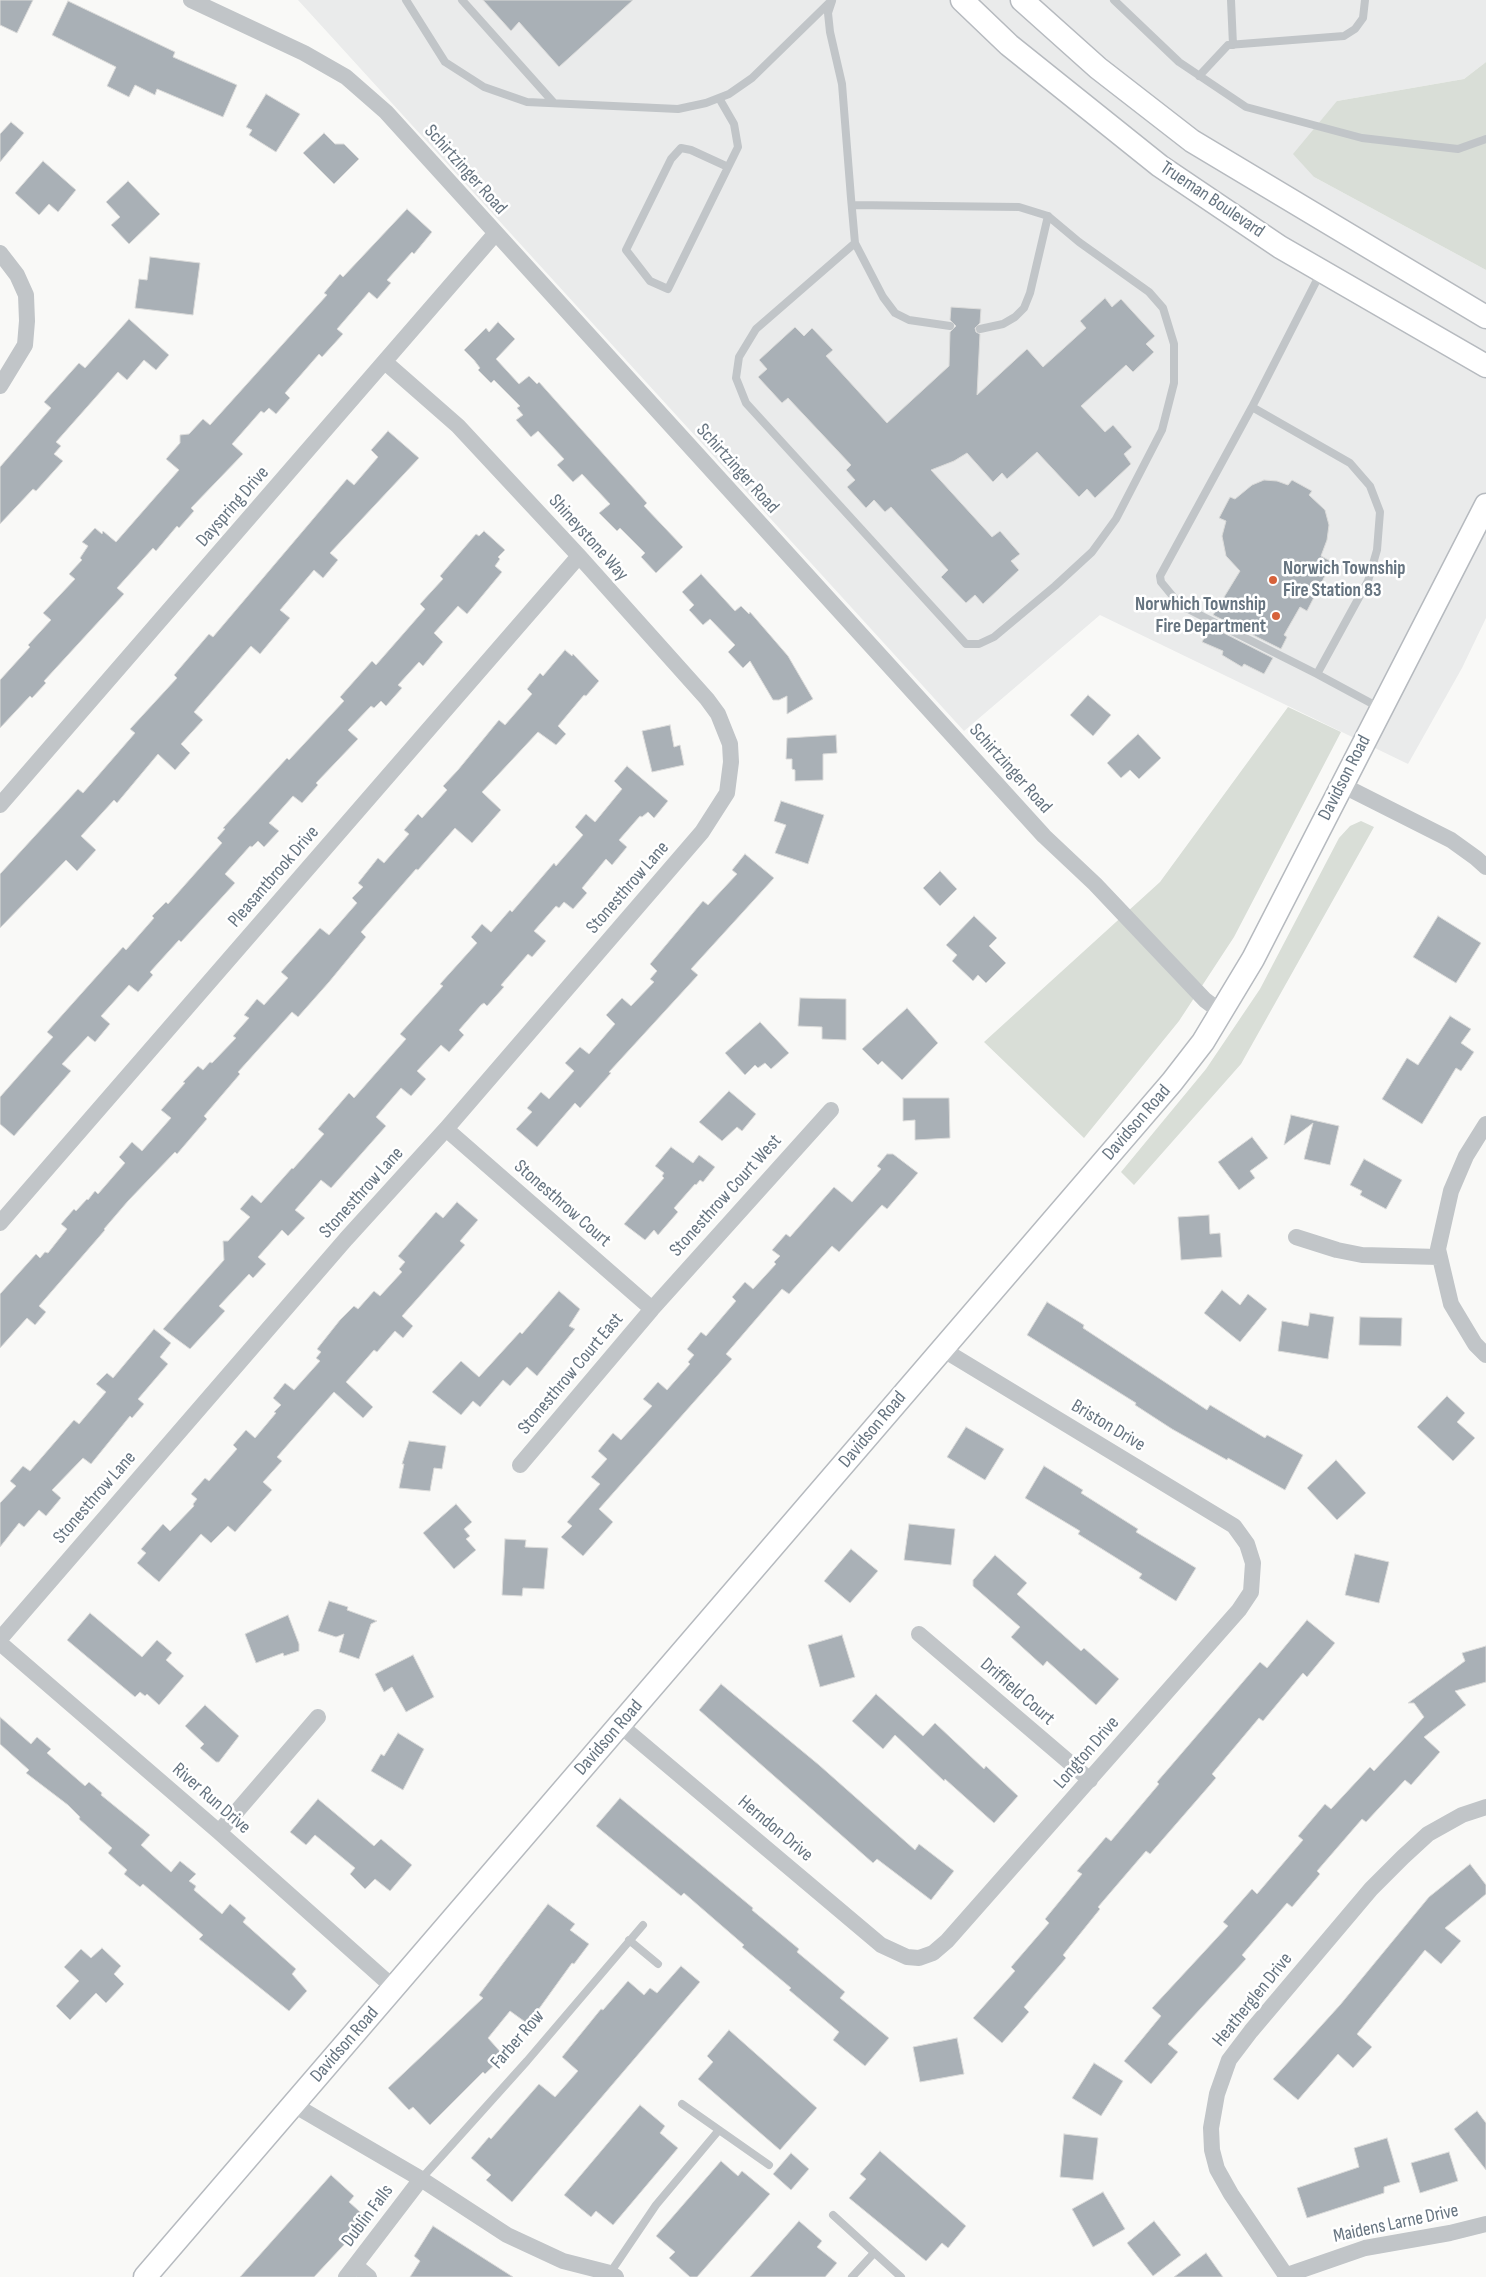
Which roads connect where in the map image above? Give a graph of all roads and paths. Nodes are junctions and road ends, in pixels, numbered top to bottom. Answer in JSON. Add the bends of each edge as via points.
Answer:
{"nodes":[{"id":1,"x":190,"y":0,"type":"edge"},
{"id":2,"x":406,"y":0,"type":"edge"},
{"id":3,"x":462,"y":0,"type":"edge"},
{"id":4,"x":832,"y":0,"type":"edge"},
{"id":5,"x":962,"y":0,"type":"edge"},
{"id":6,"x":1022,"y":0,"type":"edge"},
{"id":7,"x":1114,"y":0,"type":"edge"},
{"id":8,"x":1231,"y":0,"type":"edge"},
{"id":9,"x":1365,"y":0,"type":"edge"},
{"id":10,"x":1233,"y":45,"type":"junction"},
{"id":11,"x":1199,"y":76,"type":"junction"},
{"id":12,"x":719,"y":98,"type":"junction"},
{"id":13,"x":554,"y":103,"type":"junction"},
{"id":14,"x":1486,"y":139,"type":"edge"},
{"id":15,"x":728,"y":167,"type":"junction"},
{"id":16,"x":852,"y":205,"type":"junction"},
{"id":17,"x":1048,"y":216,"type":"junction"},
{"id":18,"x":496,"y":234,"type":"junction"},
{"id":19,"x":855,"y":243,"type":"junction"},
{"id":20,"x":0,"y":253,"type":"edge"},
{"id":21,"x":1322,"y":270,"type":"junction"},
{"id":22,"x":1486,"y":317,"type":"edge"},
{"id":23,"x":950,"y":326,"type":"dead end"},
{"id":24,"x":980,"y":329,"type":"dead end"},
{"id":25,"x":385,"y":362,"type":"junction"},
{"id":26,"x":1486,"y":366,"type":"edge"},
{"id":27,"x":0,"y":386,"type":"edge"},
{"id":28,"x":1252,"y":407,"type":"junction"},
{"id":29,"x":1486,"y":505,"type":"edge"},
{"id":30,"x":579,"y":556,"type":"junction"},
{"id":31,"x":1317,"y":674,"type":"junction"},
{"id":32,"x":1381,"y":708,"type":"junction"},
{"id":33,"x":731,"y":762,"type":"joint"},
{"id":34,"x":1342,"y":786,"type":"junction"},
{"id":35,"x":0,"y":806,"type":"edge"},
{"id":36,"x":1486,"y":867,"type":"edge"},
{"id":37,"x":1221,"y":1012,"type":"junction"},
{"id":38,"x":831,"y":1110,"type":"dead end"},
{"id":39,"x":1486,"y":1124,"type":"edge"},
{"id":40,"x":446,"y":1129,"type":"junction"},
{"id":41,"x":0,"y":1223,"type":"edge"},
{"id":42,"x":1296,"y":1237,"type":"dead end"},
{"id":43,"x":1439,"y":1257,"type":"junction"},
{"id":44,"x":652,"y":1309,"type":"junction"},
{"id":45,"x":942,"y":1349,"type":"junction"},
{"id":46,"x":1486,"y":1355,"type":"edge"},
{"id":47,"x":520,"y":1465,"type":"dead end"},
{"id":48,"x":1246,"y":1544,"type":"joint"},
{"id":49,"x":919,"y":1634,"type":"dead end"},
{"id":50,"x":0,"y":1639,"type":"edge"},
{"id":51,"x":0,"y":1643,"type":"edge"},
{"id":52,"x":318,"y":1717,"type":"dead end"},
{"id":53,"x":620,"y":1725,"type":"junction"},
{"id":54,"x":1090,"y":1780,"type":"junction"},
{"id":55,"x":1486,"y":1807,"type":"edge"},
{"id":56,"x":219,"y":1832,"type":"junction"},
{"id":57,"x":642,"y":1925,"type":"dead end"},
{"id":58,"x":629,"y":1940,"type":"junction"},
{"id":59,"x":907,"y":1958,"type":"joint"},
{"id":60,"x":658,"y":1964,"type":"dead end"},
{"id":61,"x":394,"y":1988,"type":"junction"},
{"id":62,"x":682,"y":2104,"type":"dead end"},
{"id":63,"x":294,"y":2105,"type":"junction"},
{"id":64,"x":719,"y":2130,"type":"junction"},
{"id":65,"x":769,"y":2165,"type":"dead end"},
{"id":66,"x":422,"y":2179,"type":"junction"},
{"id":67,"x":832,"y":2215,"type":"dead end"},
{"id":68,"x":1486,"y":2224,"type":"edge"},
{"id":69,"x":874,"y":2253,"type":"junction"},
{"id":70,"x":351,"y":2271,"type":"edge"},
{"id":71,"x":613,"y":2275,"type":"edge"},
{"id":72,"x":1287,"y":2276,"type":"edge"},
{"id":73,"x":145,"y":2277,"type":"edge"},
{"id":74,"x":369,"y":2277,"type":"edge"},
{"id":75,"x":852,"y":2277,"type":"edge"},
{"id":76,"x":901,"y":2277,"type":"edge"}],
"edges":[{"from":1,"to":18,"type":"street","name":"Schirtzinger Road","via":[[304,53],[346,77],[422,150]]},
{"from":2,"to":13,"type":"lane","via":[[445,62],[484,88],[527,102]]},
{"from":3,"to":13,"type":"lane"},
{"from":4,"to":12,"type":"lane","via":[[752,78]]},
{"from":4,"to":16,"type":"lane","via":[[828,13],[842,84]]},
{"from":5,"to":21,"type":"main road","name":"Trueman Boulevard","via":[[1008,45],[1160,166],[1280,247]]},
{"from":6,"to":22,"type":"main road","name":"Trueman Boulevard","via":[[1098,68],[1192,141]]},
{"from":7,"to":11,"type":"lane","via":[[1179,62]]},
{"from":8,"to":10,"type":"lane"},
{"from":9,"to":10,"type":"lane","via":[[1363,18],[1344,36]]},
{"from":10,"to":11,"type":"lane","via":[[1228,45]]},
{"from":11,"to":14,"type":"lane","via":[[1246,107],[1362,138],[1458,149]]},
{"from":12,"to":13,"type":"lane","via":[[678,109]]},
{"from":12,"to":15,"type":"lane","via":[[734,124],[738,147]]},
{"from":15,"to":15,"type":"lane","via":[[668,289],[650,281],[626,250],[671,159],[681,148]]},
{"from":16,"to":17,"type":"lane","via":[[1019,207]]},
{"from":16,"to":19,"type":"lane"},
{"from":17,"to":19,"type":"lane","via":[[1149,292],[1163,308],[1174,344],[1174,383],[1162,430],[1116,519],[1096,545],[1061,580],[994,637],[979,644],[966,644],[746,403],[736,378],[739,356],[756,329]]},
{"from":17,"to":24,"type":"lane","via":[[1024,308],[1003,324]]},
{"from":18,"to":25,"type":"street","name":"Dayspring Drive"},
{"from":18,"to":37,"type":"street","name":"Schirtzinger Road","via":[[1044,836],[1095,884],[1204,1000]]},
{"from":19,"to":23,"type":"lane","via":[[883,298],[895,313],[909,320]]},
{"from":20,"to":27,"type":"street","via":[[17,275],[26,296],[27,321],[25,345]]},
{"from":21,"to":26,"type":"main road","name":"Trueman Boulevard"},
{"from":21,"to":28,"type":"lane"},
{"from":25,"to":30,"type":"street","name":"Shineystone Way","via":[[458,426]]},
{"from":25,"to":35,"type":"street","name":"Dayspring Drive"},
{"from":28,"to":31,"type":"lane","via":[[1350,463],[1370,486],[1380,512],[1377,550],[1368,581]]},
{"from":28,"to":31,"type":"lane","via":[[1160,576],[1161,582],[1180,605]]},
{"from":29,"to":32,"type":"main road","name":"Davidson Road"},
{"from":30,"to":33,"type":"street","name":"Shineystone Way","via":[[718,714],[730,744]]},
{"from":30,"to":41,"type":"street","name":"Pleasantbrook Drive"},
{"from":31,"to":32,"type":"lane"},
{"from":32,"to":34,"type":"main road","name":"Davidson Road"},
{"from":33,"to":40,"type":"street","name":"Stonesthrow Lane","via":[[726,793],[702,832]]},
{"from":34,"to":36,"type":"street","via":[[1451,840]]},
{"from":34,"to":37,"type":"main road","name":"Davidson Road","via":[[1253,959]]},
{"from":37,"to":45,"type":"main road","name":"Davidson Road","via":[[1172,1082]]},
{"from":38,"to":44,"type":"street","name":"Stonesthrow Court West"},
{"from":39,"to":43,"type":"street","via":[[1450,1191]]},
{"from":40,"to":44,"type":"street","name":"Stonesthrow Court"},
{"from":40,"to":50,"type":"street","name":"Stonesthrow Lane","via":[[346,1239]]},
{"from":42,"to":43,"type":"street","via":[[1362,1255]]},
{"from":43,"to":46,"type":"street","via":[[1451,1304],[1475,1344]]},
{"from":44,"to":47,"type":"street","name":"Stonesthrow Court East"},
{"from":45,"to":48,"type":"street","name":"Briston Drive","via":[[1234,1526]]},
{"from":45,"to":53,"type":"main road","name":"Davidson Road"},
{"from":48,"to":54,"type":"street","name":"Longton Drive","via":[[1254,1570],[1251,1592],[1239,1610]]},
{"from":49,"to":54,"type":"street","name":"Driffield Court"},
{"from":51,"to":56,"type":"street","name":"River Run Drive"},
{"from":52,"to":56,"type":"street"},
{"from":53,"to":59,"type":"street","name":"Herndon Drive","via":[[880,1944]]},
{"from":53,"to":61,"type":"main road","name":"Davidson Road"},
{"from":54,"to":59,"type":"street","name":"Longton Drive","via":[[947,1941],[933,1953]]},
{"from":55,"to":72,"type":"street","name":"Heatherglen Drive","via":[[1428,1834],[1403,1857],[1371,1889],[1229,2060],[1217,2094],[1212,2128],[1212,2150],[1217,2170]]},
{"from":56,"to":61,"type":"street","name":"River Run Drive"},
{"from":57,"to":58,"type":"lane","name":"Farber Row"},
{"from":58,"to":60,"type":"lane"},
{"from":58,"to":66,"type":"lane","name":"Farber Row"},
{"from":61,"to":63,"type":"main road","name":"Davidson Road"},
{"from":62,"to":64,"type":"lane"},
{"from":63,"to":66,"type":"street"},
{"from":63,"to":73,"type":"main road","name":"Davidson Road"},
{"from":64,"to":65,"type":"lane"},
{"from":64,"to":71,"type":"lane","via":[[656,2204]]},
{"from":66,"to":70,"type":"street","name":"Dublin Falls"},
{"from":66,"to":71,"type":"street","via":[[507,2235],[563,2261]]},
{"from":67,"to":69,"type":"lane"},
{"from":68,"to":72,"type":"street","name":"Maidens Larne Drive","via":[[1366,2248]]},
{"from":69,"to":75,"type":"lane"},
{"from":69,"to":76,"type":"lane"},
{"from":70,"to":74,"type":"street"}]}
